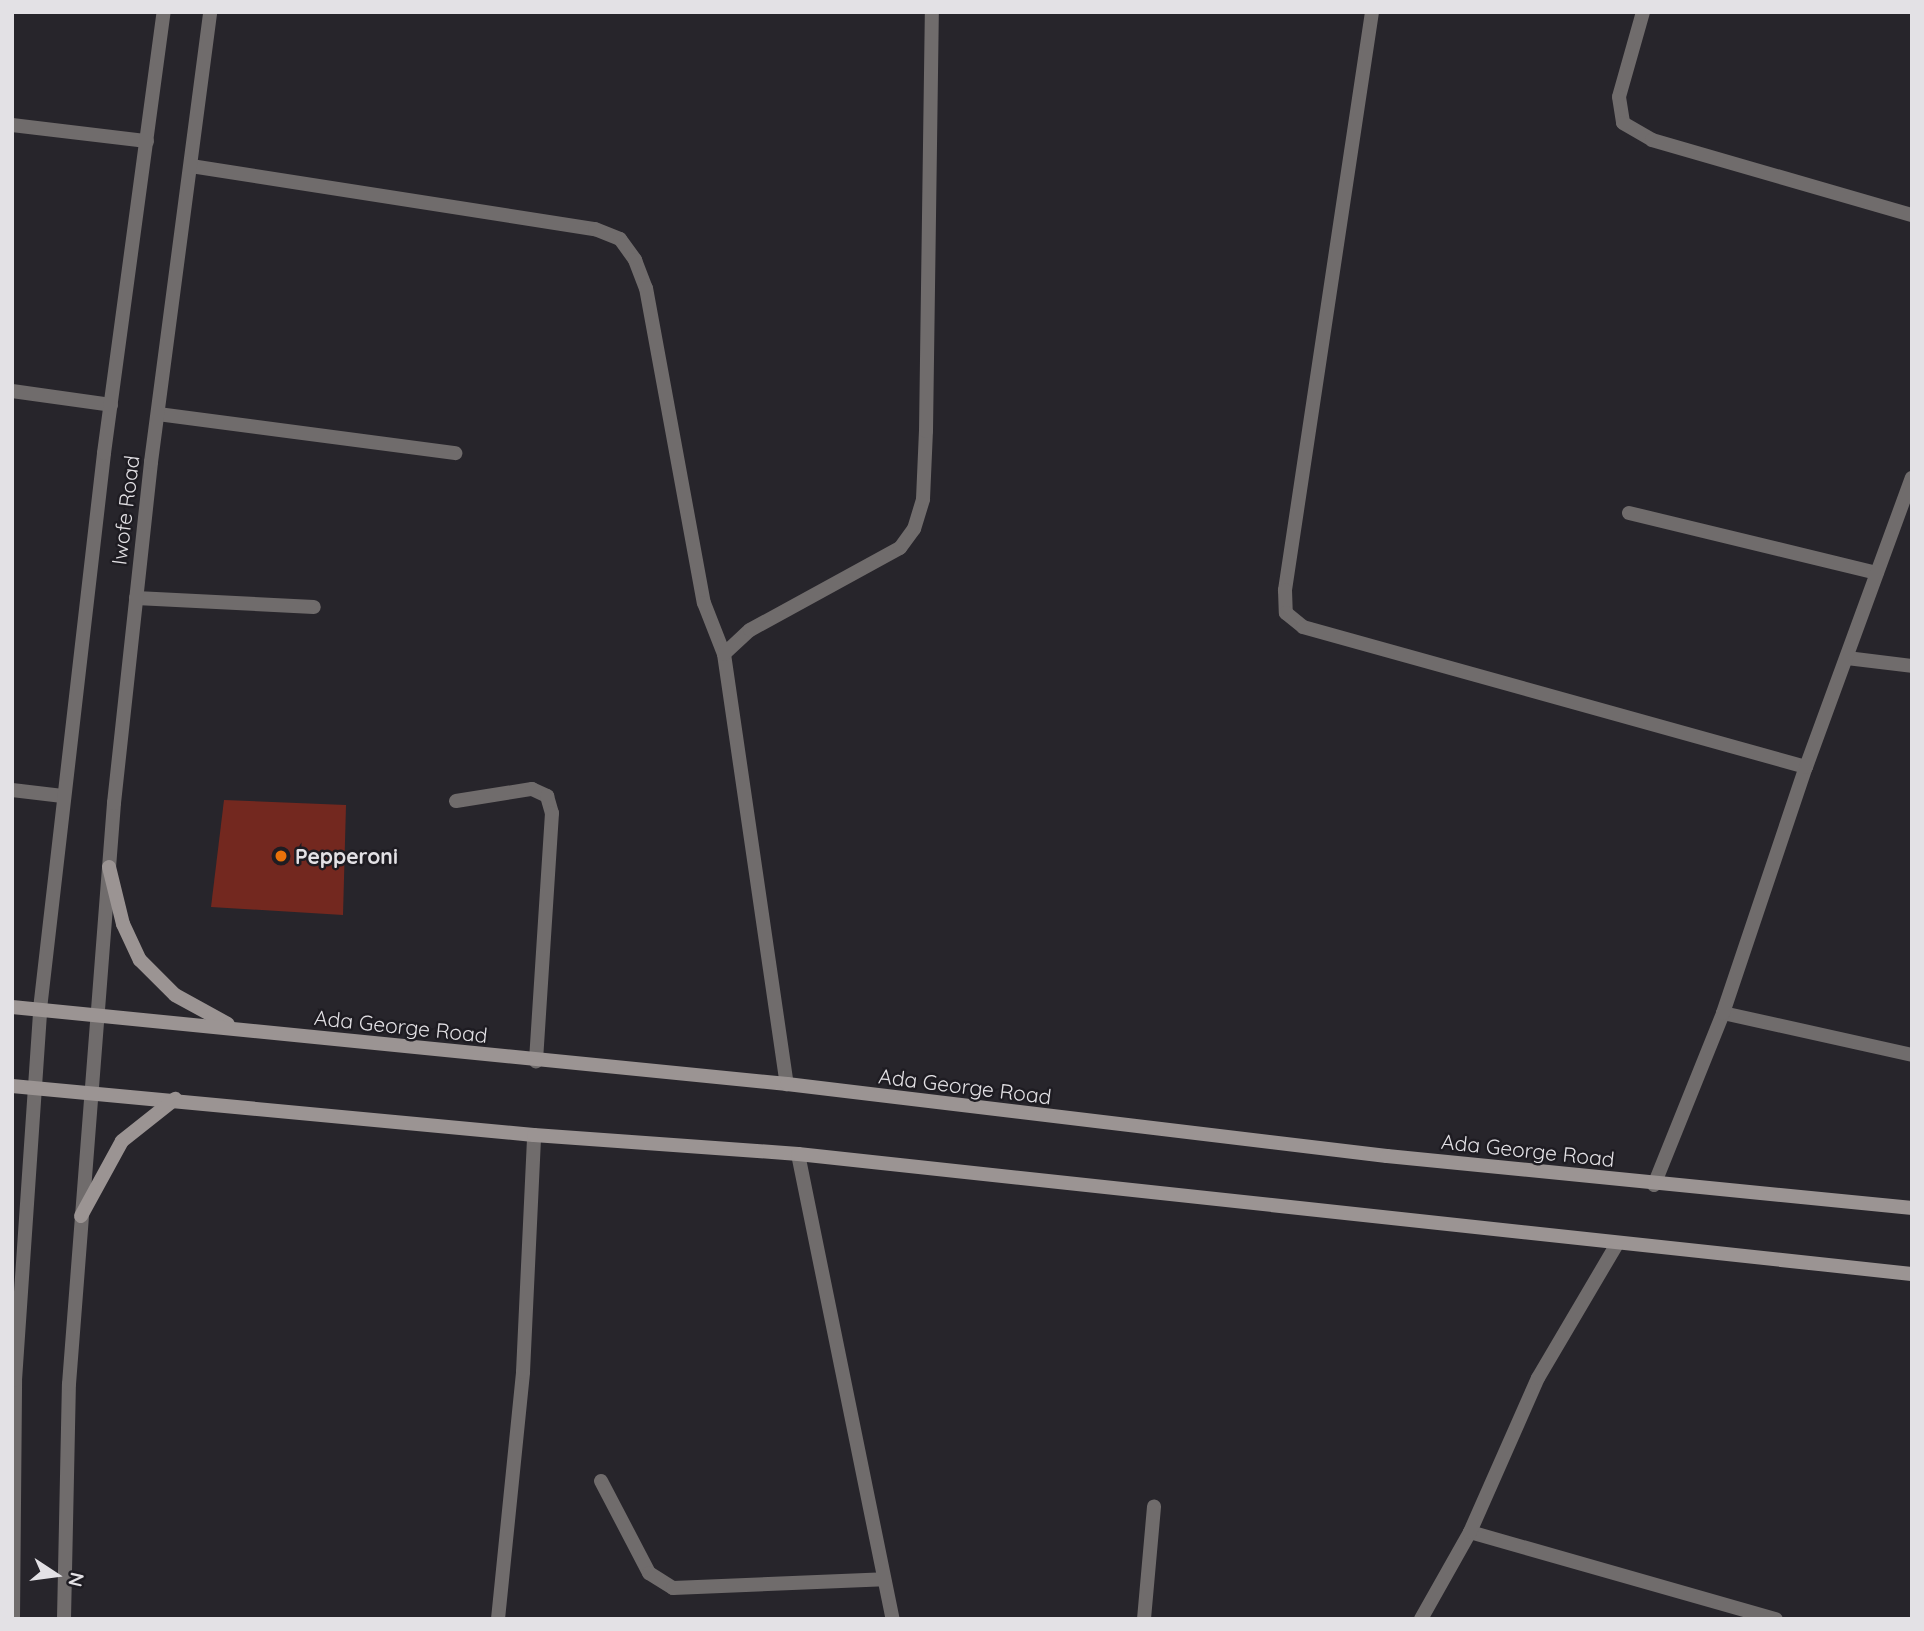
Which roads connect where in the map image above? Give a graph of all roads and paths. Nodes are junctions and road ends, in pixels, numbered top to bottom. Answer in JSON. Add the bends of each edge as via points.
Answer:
{"nodes":[{"id":1,"x":164,"y":12,"type":"edge"},
{"id":2,"x":211,"y":12,"type":"edge"},
{"id":3,"x":932,"y":12,"type":"edge"},
{"id":4,"x":1372,"y":12,"type":"edge"},
{"id":5,"x":1643,"y":12,"type":"edge"},
{"id":6,"x":12,"y":125,"type":"edge"},
{"id":7,"x":147,"y":141,"type":"junction"},
{"id":8,"x":191,"y":166,"type":"junction"},
{"id":9,"x":1912,"y":215,"type":"edge"},
{"id":10,"x":12,"y":391,"type":"edge"},
{"id":11,"x":111,"y":405,"type":"junction"},
{"id":12,"x":158,"y":414,"type":"junction"},
{"id":13,"x":455,"y":453,"type":"dead end"},
{"id":14,"x":1911,"y":485,"type":"edge"},
{"id":15,"x":1629,"y":513,"type":"dead end"},
{"id":16,"x":1877,"y":573,"type":"junction"},
{"id":17,"x":136,"y":598,"type":"junction"},
{"id":18,"x":314,"y":607,"type":"dead end"},
{"id":19,"x":724,"y":654,"type":"junction"},
{"id":20,"x":1847,"y":658,"type":"junction"},
{"id":21,"x":1912,"y":666,"type":"edge"},
{"id":22,"x":1806,"y":767,"type":"junction"},
{"id":23,"x":12,"y":790,"type":"edge"},
{"id":24,"x":63,"y":796,"type":"junction"},
{"id":25,"x":456,"y":801,"type":"dead end"},
{"id":26,"x":109,"y":867,"type":"junction"},
{"id":27,"x":12,"y":1007,"type":"edge"},
{"id":28,"x":40,"y":1009,"type":"junction"},
{"id":29,"x":1723,"y":1013,"type":"junction"},
{"id":30,"x":98,"y":1015,"type":"junction"},
{"id":31,"x":236,"y":1028,"type":"junction"},
{"id":32,"x":1912,"y":1055,"type":"edge"},
{"id":33,"x":536,"y":1060,"type":"junction"},
{"id":34,"x":787,"y":1084,"type":"junction"},
{"id":35,"x":12,"y":1086,"type":"edge"},
{"id":36,"x":35,"y":1087,"type":"junction"},
{"id":37,"x":91,"y":1091,"type":"junction"},
{"id":38,"x":175,"y":1099,"type":"junction"},
{"id":39,"x":534,"y":1135,"type":"junction"},
{"id":40,"x":798,"y":1154,"type":"junction"},
{"id":41,"x":1654,"y":1185,"type":"junction"},
{"id":42,"x":1912,"y":1208,"type":"edge"},
{"id":43,"x":81,"y":1216,"type":"junction"},
{"id":44,"x":1617,"y":1244,"type":"junction"},
{"id":45,"x":1912,"y":1274,"type":"edge"},
{"id":46,"x":601,"y":1481,"type":"dead end"},
{"id":47,"x":1154,"y":1506,"type":"dead end"},
{"id":48,"x":1470,"y":1532,"type":"junction"},
{"id":49,"x":884,"y":1578,"type":"junction"},
{"id":50,"x":13,"y":1619,"type":"edge"},
{"id":51,"x":64,"y":1619,"type":"edge"},
{"id":52,"x":498,"y":1619,"type":"edge"},
{"id":53,"x":893,"y":1619,"type":"edge"},
{"id":54,"x":1144,"y":1619,"type":"edge"},
{"id":55,"x":1421,"y":1619,"type":"edge"},
{"id":56,"x":1776,"y":1619,"type":"edge"}],
"edges":[{"from":1,"to":7,"type":"street","name":"Iwofe Road"},
{"from":2,"to":8,"type":"street","name":"Iwofe Road"},
{"from":3,"to":19,"type":"street","via":[[926,418],[923,499],[914,529],[900,548],[750,630]]},
{"from":4,"to":22,"type":"street","via":[[1285,590],[1286,614],[1303,627]]},
{"from":5,"to":9,"type":"street","via":[[1619,97],[1623,123],[1652,140]]},
{"from":6,"to":7,"type":"street"},
{"from":7,"to":11,"type":"street","name":"Iwofe Road"},
{"from":8,"to":12,"type":"street","name":"Iwofe Road"},
{"from":8,"to":19,"type":"street","via":[[595,229],[620,239],[646,288],[704,603]]},
{"from":10,"to":11,"type":"street"},
{"from":11,"to":24,"type":"street","name":"Iwofe Road"},
{"from":12,"to":13,"type":"street"},
{"from":12,"to":17,"type":"street","name":"Iwofe Road"},
{"from":14,"to":16,"type":"street"},
{"from":15,"to":16,"type":"street"},
{"from":16,"to":20,"type":"street"},
{"from":17,"to":18,"type":"street"},
{"from":17,"to":26,"type":"street","name":"Iwofe Road"},
{"from":19,"to":34,"type":"street"},
{"from":20,"to":21,"type":"street"},
{"from":20,"to":22,"type":"street"},
{"from":22,"to":29,"type":"street"},
{"from":23,"to":24,"type":"street"},
{"from":24,"to":28,"type":"street","name":"Iwofe Road"},
{"from":25,"to":33,"type":"street","via":[[532,789],[547,796],[552,813]]},
{"from":26,"to":30,"type":"street","name":"Iwofe Road"},
{"from":26,"to":31,"type":"main road","via":[[123,924],[140,960],[174,995]]},
{"from":27,"to":28,"type":"main road","name":"Ada George Road"},
{"from":28,"to":30,"type":"main road","name":"Ada George Road"},
{"from":28,"to":36,"type":"street","name":"Iwofe Road"},
{"from":29,"to":32,"type":"street"},
{"from":29,"to":41,"type":"street"},
{"from":30,"to":31,"type":"main road","name":"Ada George Road"},
{"from":30,"to":37,"type":"street","name":"Iwofe Road"},
{"from":31,"to":33,"type":"main road","name":"Ada George Road"},
{"from":33,"to":34,"type":"main road","name":"Ada George Road"},
{"from":34,"to":41,"type":"main road","name":"Ada George Road","via":[[1018,1115]]},
{"from":35,"to":36,"type":"main road"},
{"from":36,"to":37,"type":"main road"},
{"from":36,"to":50,"type":"street","name":"Iwofe Road","via":[[15,1380]]},
{"from":37,"to":38,"type":"main road"},
{"from":37,"to":43,"type":"street","name":"Iwofe Road"},
{"from":38,"to":39,"type":"main road"},
{"from":38,"to":43,"type":"main road","via":[[122,1141]]},
{"from":39,"to":40,"type":"main road"},
{"from":39,"to":52,"type":"street","via":[[523,1372]]},
{"from":40,"to":44,"type":"main road"},
{"from":40,"to":49,"type":"street"},
{"from":41,"to":42,"type":"main road","name":"Ada George Road"},
{"from":43,"to":51,"type":"street","name":"Iwofe Road","via":[[69,1384]]},
{"from":44,"to":45,"type":"main road"},
{"from":44,"to":48,"type":"street","via":[[1538,1378]]},
{"from":46,"to":49,"type":"street","via":[[649,1573],[673,1588]]},
{"from":47,"to":54,"type":"street"},
{"from":48,"to":55,"type":"street"},
{"from":48,"to":56,"type":"street"},
{"from":49,"to":53,"type":"street"}]}
